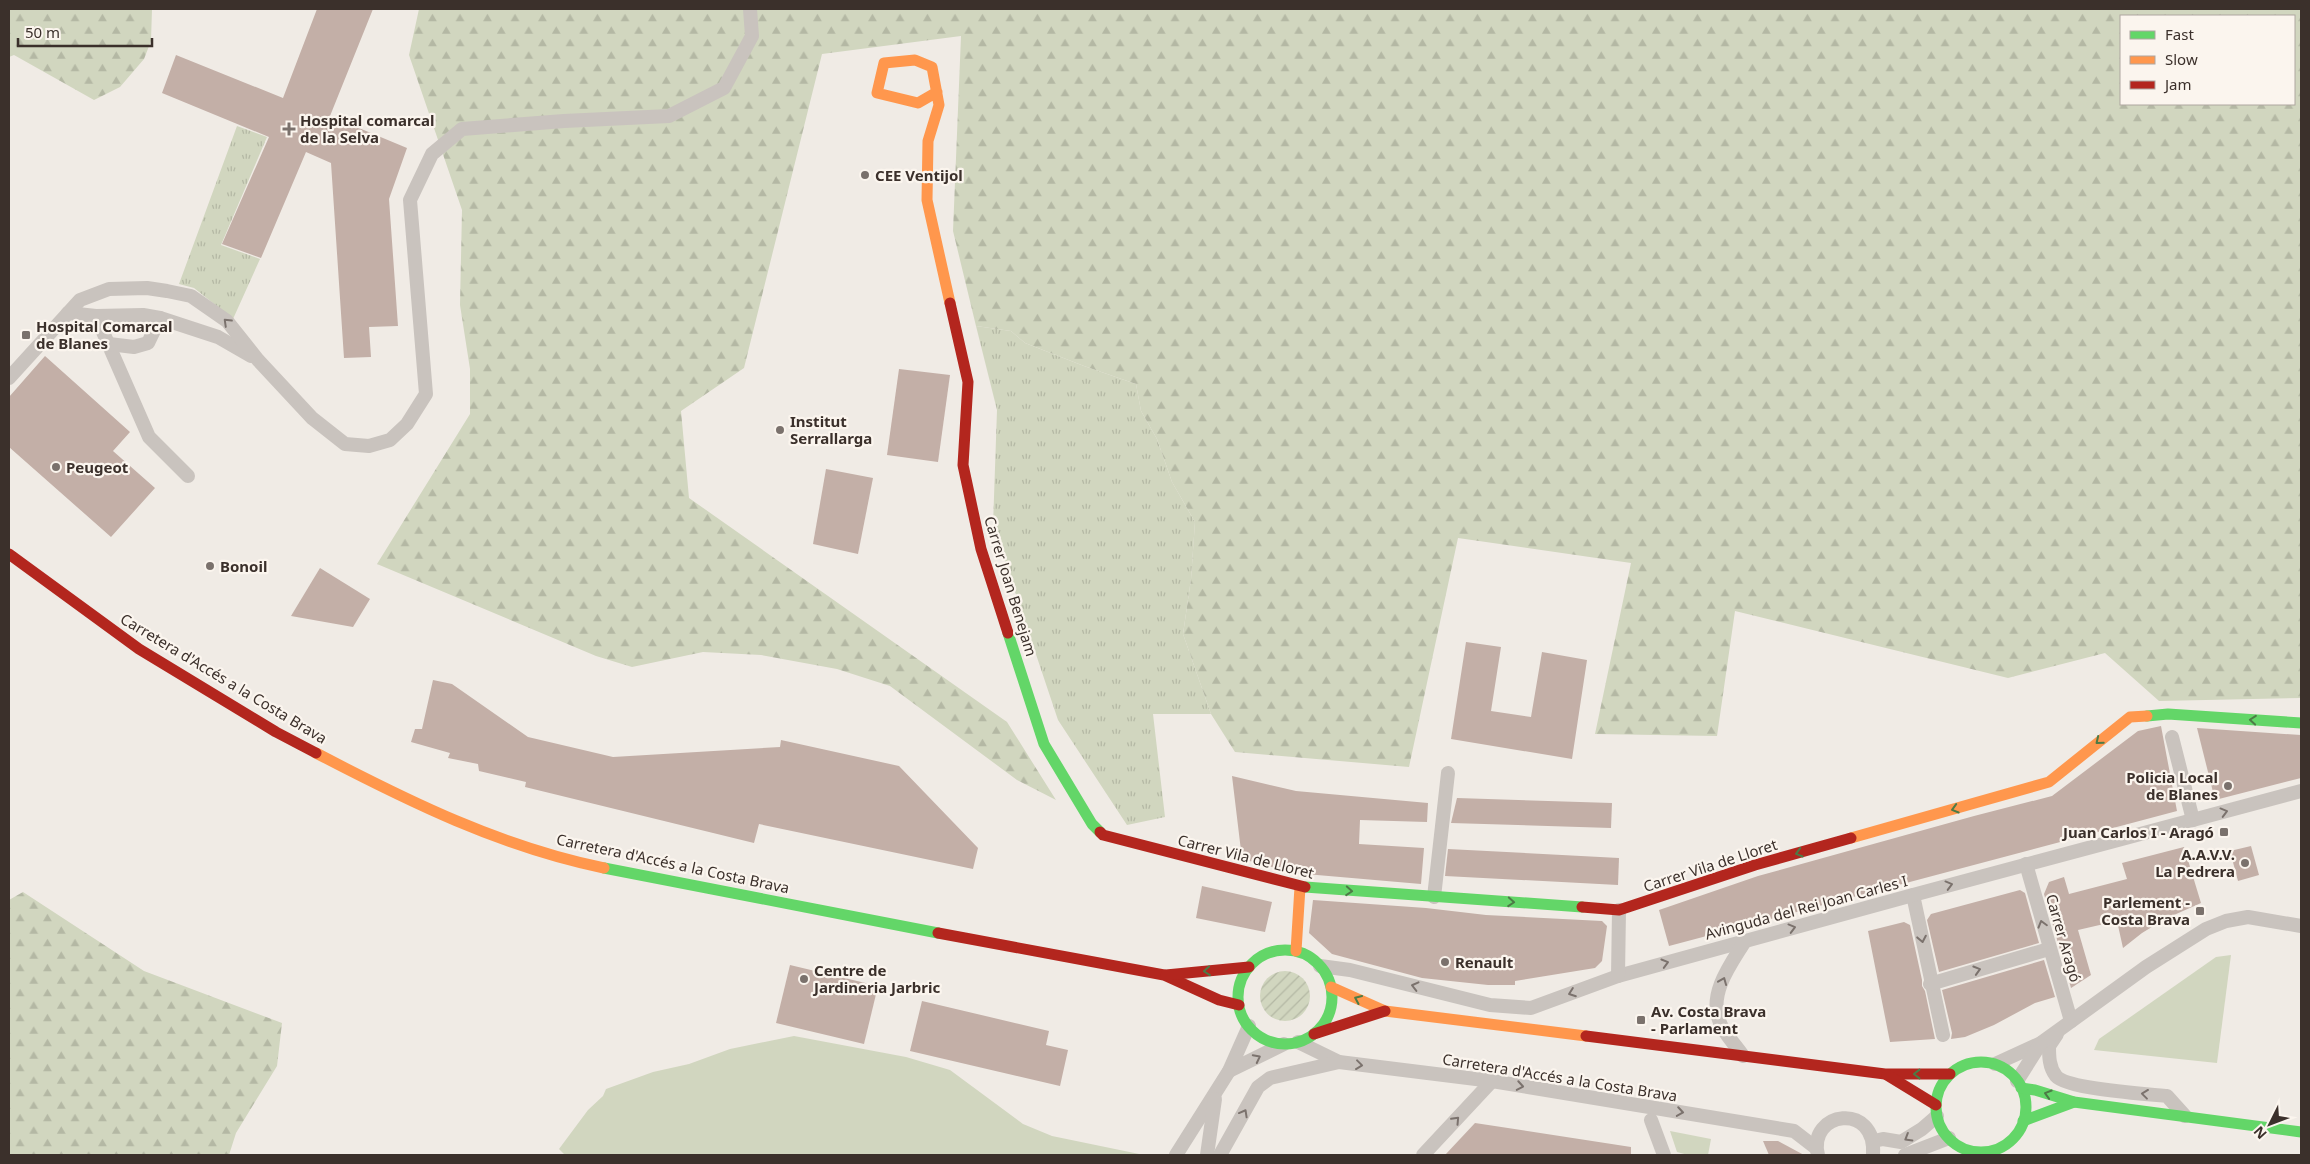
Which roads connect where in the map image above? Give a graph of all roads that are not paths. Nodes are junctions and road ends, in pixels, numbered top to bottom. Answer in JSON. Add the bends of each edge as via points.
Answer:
{"nodes":[{"id":1,"x":750,"y":9,"type":"edge"},
{"id":2,"x":937,"y":92,"type":"junction"},
{"id":3,"x":109,"y":289,"type":"junction"},
{"id":4,"x":68,"y":313,"type":"junction"},
{"id":5,"x":96,"y":316,"type":"junction"},
{"id":6,"x":160,"y":318,"type":"junction"},
{"id":7,"x":109,"y":344,"type":"junction"},
{"id":8,"x":258,"y":360,"type":"junction"},
{"id":9,"x":9,"y":378,"type":"edge"},
{"id":10,"x":188,"y":476,"type":"dead end"},
{"id":11,"x":9,"y":554,"type":"edge"},
{"id":12,"x":2301,"y":723,"type":"edge"},
{"id":13,"x":2172,"y":737,"type":"dead end"},
{"id":14,"x":1448,"y":773,"type":"dead end"},
{"id":15,"x":2301,"y":791,"type":"edge"},
{"id":16,"x":2193,"y":820,"type":"junction"},
{"id":17,"x":1103,"y":835,"type":"joint"},
{"id":18,"x":2026,"y":864,"type":"junction"},
{"id":19,"x":1300,"y":887,"type":"junction"},
{"id":20,"x":1913,"y":894,"type":"junction"},
{"id":21,"x":1434,"y":897,"type":"junction"},
{"id":22,"x":1619,"y":910,"type":"junction"},
{"id":23,"x":2301,"y":926,"type":"edge"},
{"id":24,"x":1745,"y":941,"type":"junction"},
{"id":25,"x":2049,"y":949,"type":"junction"},
{"id":26,"x":1296,"y":951,"type":"junction"},
{"id":27,"x":1320,"y":966,"type":"junction"},
{"id":28,"x":1249,"y":967,"type":"junction"},
{"id":29,"x":1164,"y":975,"type":"junction"},
{"id":30,"x":1618,"y":976,"type":"junction"},
{"id":31,"x":1930,"y":984,"type":"junction"},
{"id":32,"x":1331,"y":987,"type":"junction"},
{"id":33,"x":1239,"y":1005,"type":"junction"},
{"id":34,"x":1385,"y":1011,"type":"junction"},
{"id":35,"x":2067,"y":1024,"type":"junction"},
{"id":36,"x":1249,"y":1026,"type":"junction"},
{"id":37,"x":1314,"y":1034,"type":"junction"},
{"id":38,"x":1943,"y":1035,"type":"dead end"},
{"id":39,"x":1291,"y":1043,"type":"junction"},
{"id":40,"x":2041,"y":1043,"type":"junction"},
{"id":41,"x":1744,"y":1056,"type":"junction"},
{"id":42,"x":1339,"y":1062,"type":"junction"},
{"id":43,"x":1995,"y":1064,"type":"junction"},
{"id":44,"x":1229,"y":1071,"type":"junction"},
{"id":45,"x":1885,"y":1074,"type":"junction"},
{"id":46,"x":1950,"y":1074,"type":"junction"},
{"id":47,"x":1492,"y":1081,"type":"junction"},
{"id":48,"x":2019,"y":1085,"type":"junction"},
{"id":49,"x":1215,"y":1095,"type":"junction"},
{"id":50,"x":2074,"y":1102,"type":"junction"},
{"id":51,"x":1937,"y":1111,"type":"junction"},
{"id":52,"x":2185,"y":1116,"type":"junction"},
{"id":53,"x":1651,"y":1120,"type":"dead end"},
{"id":54,"x":2023,"y":1121,"type":"junction"},
{"id":55,"x":2301,"y":1132,"type":"edge"},
{"id":56,"x":1949,"y":1138,"type":"junction"},
{"id":57,"x":1874,"y":1141,"type":"junction"},
{"id":58,"x":1817,"y":1152,"type":"edge"},
{"id":59,"x":1176,"y":1155,"type":"edge"},
{"id":60,"x":1207,"y":1155,"type":"edge"},
{"id":61,"x":1220,"y":1155,"type":"edge"},
{"id":62,"x":1423,"y":1155,"type":"edge"},
{"id":63,"x":1664,"y":1155,"type":"edge"},
{"id":64,"x":1873,"y":1155,"type":"edge"},
{"id":65,"x":1905,"y":1155,"type":"edge"}],
"edges":[{"from":1,"to":8,"type":"street","via":[[752,36],[724,88],[669,116],[564,120],[462,129],[432,154],[410,200],[426,394],[407,424],[390,440],[369,446],[346,444],[312,418]]},
{"from":2,"to":2,"type":"main road","name":"Carrer Joan Benejam","via":[[932,67],[915,60],[884,63],[877,93],[918,103]]},
{"from":2,"to":17,"type":"main road","name":"Carrer Joan Benejam","via":[[939,105],[928,141],[927,200],[968,382],[963,465],[981,549],[1044,744],[1092,824]]},
{"from":3,"to":4,"type":"street","via":[[80,300]]},
{"from":3,"to":5,"type":"street"},
{"from":8,"to":3,"type":"street","one_way":true,"via":[[227,321],[191,296],[147,288]]},
{"from":4,"to":5,"type":"street"},
{"from":4,"to":9,"type":"street"},
{"from":5,"to":6,"type":"street"},
{"from":5,"to":7,"type":"street"},
{"from":6,"to":7,"type":"street","via":[[148,343],[134,347]]},
{"from":6,"to":8,"type":"street","via":[[218,337]]},
{"from":7,"to":10,"type":"street","via":[[149,437]]},
{"from":11,"to":29,"type":"main road","name":"Carretera d'Accés a la Costa Brava","via":[[139,649],[276,732],[394,794],[490,836],[599,866]]},
{"from":12,"to":22,"type":"main road","name":"Carrer Vila de Lloret","one_way":true,"via":[[2168,714],[2130,717],[2049,782],[1755,865]]},
{"from":13,"to":16,"type":"street"},
{"from":14,"to":21,"type":"street"},
{"from":16,"to":15,"type":"street","name":"Avinguda del Rei Joan Carles I","one_way":true},
{"from":16,"to":18,"type":"street","name":"Avinguda del Rei Joan Carles I"},
{"from":17,"to":19,"type":"main road","name":"Carrer Vila de Lloret"},
{"from":20,"to":18,"type":"street","name":"Avinguda del Rei Joan Carles I","one_way":true},
{"from":25,"to":18,"type":"street","name":"Carrer Aragó","one_way":true},
{"from":19,"to":21,"type":"main road","name":"Carrer Vila de Lloret","one_way":true},
{"from":19,"to":26,"type":"main road"},
{"from":24,"to":20,"type":"street","name":"Avinguda del Rei Joan Carles I","one_way":true},
{"from":20,"to":31,"type":"street","one_way":true},
{"from":21,"to":22,"type":"main road","name":"Carrer Vila de Lloret","one_way":true},
{"from":22,"to":30,"type":"street"},
{"from":23,"to":35,"type":"street","via":[[2248,917],[2226,921],[2200,932]]},
{"from":30,"to":24,"type":"street","name":"Avinguda del Rei Joan Carles I","one_way":true},
{"from":41,"to":24,"type":"street","one_way":true,"via":[[1719,1021],[1717,997],[1724,977]]},
{"from":31,"to":25,"type":"street","one_way":true},
{"from":25,"to":35,"type":"street","name":"Carrer Aragó"},
{"from":26,"to":27,"type":"main road","via":[[1309,956]]},
{"from":26,"to":28,"type":"main road","via":[[1271,952]]},
{"from":30,"to":27,"type":"street","name":"Avinguda del Rei Joan Carles I","one_way":true,"via":[[1531,1008],[1490,1005],[1350,970]]},
{"from":27,"to":32,"type":"main road"},
{"from":28,"to":29,"type":"main road","name":"Carretera d'Accés a la Costa Brava","one_way":true},
{"from":28,"to":33,"type":"main road","via":[[1240,985]]},
{"from":29,"to":33,"type":"main road","name":"Carretera d'Accés a la Costa Brava","via":[[1219,1000]]},
{"from":31,"to":38,"type":"street"},
{"from":34,"to":32,"type":"main road","one_way":true},
{"from":32,"to":37,"type":"main road","via":[[1330,1011]]},
{"from":33,"to":36,"type":"main road"},
{"from":34,"to":37,"type":"main road"},
{"from":34,"to":41,"type":"main road"},
{"from":35,"to":40,"type":"street"},
{"from":52,"to":35,"type":"street","one_way":true,"via":[[2167,1096],[2075,1085],[2057,1077],[2050,1062],[2048,1046]]},
{"from":36,"to":39,"type":"main road","via":[[1267,1040]]},
{"from":36,"to":44,"type":"street"},
{"from":37,"to":39,"type":"main road"},
{"from":39,"to":42,"type":"street","name":"Carretera d'Accés a la Costa Brava"},
{"from":44,"to":39,"type":"street","one_way":true},
{"from":40,"to":43,"type":"street"},
{"from":40,"to":48,"type":"street"},
{"from":41,"to":45,"type":"main road"},
{"from":42,"to":47,"type":"street","name":"Carretera d'Accés a la Costa Brava","one_way":true},
{"from":61,"to":42,"type":"street","one_way":true,"via":[[1258,1087],[1270,1078]]},
{"from":43,"to":46,"type":"main road","via":[[1967,1064]]},
{"from":43,"to":48,"type":"main road","via":[[2009,1072]]},
{"from":44,"to":49,"type":"street"},
{"from":46,"to":45,"type":"main road","one_way":true},
{"from":45,"to":51,"type":"main road"},
{"from":46,"to":51,"type":"main road","via":[[1942,1085]]},
{"from":47,"to":58,"type":"street","name":"Carretera d'Accés a la Costa Brava","one_way":true,"via":[[1794,1131]]},
{"from":62,"to":47,"type":"street","one_way":true},
{"from":50,"to":48,"type":"main road","one_way":true},
{"from":48,"to":54,"type":"main road","via":[[2025,1102]]},
{"from":49,"to":59,"type":"street"},
{"from":49,"to":60,"type":"street"},
{"from":50,"to":52,"type":"main road"},
{"from":50,"to":54,"type":"main road"},
{"from":51,"to":56,"type":"main road"},
{"from":51,"to":57,"type":"street","one_way":true,"via":[[1922,1130],[1901,1142]]},
{"from":52,"to":55,"type":"main road"},
{"from":53,"to":63,"type":"street"},
{"from":54,"to":56,"type":"main road","via":[[2008,1142],[1988,1150],[1968,1149]]},
{"from":56,"to":65,"type":"street"},
{"from":57,"to":58,"type":"street","via":[[1866,1125],[1850,1117],[1842,1118],[1833,1120],[1820,1131]]},
{"from":57,"to":64,"type":"street"}]}
